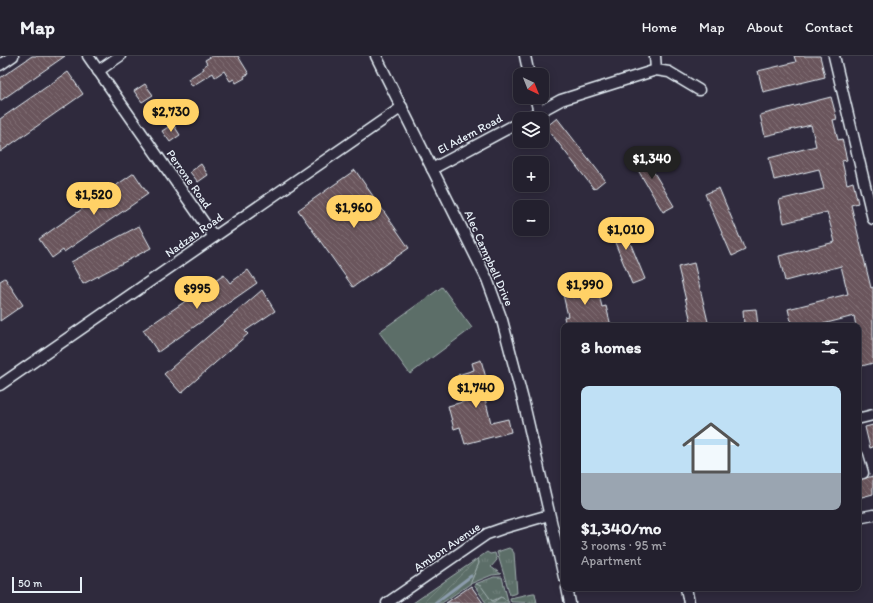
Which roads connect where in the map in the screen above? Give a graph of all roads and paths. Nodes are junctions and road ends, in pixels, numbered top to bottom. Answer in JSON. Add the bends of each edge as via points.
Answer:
{"nodes":[{"id":1,"x":13,"y":56,"type":"edge"},
{"id":2,"x":88,"y":56,"type":"edge"},
{"id":3,"x":120,"y":56,"type":"edge"},
{"id":4,"x":376,"y":56,"type":"edge"},
{"id":5,"x":525,"y":56,"type":"edge"},
{"id":6,"x":655,"y":56,"type":"edge"},
{"id":7,"x":834,"y":56,"type":"edge"},
{"id":8,"x":0,"y":65,"type":"edge"},
{"id":9,"x":528,"y":68,"type":"edge"},
{"id":10,"x":656,"y":70,"type":"junction"},
{"id":11,"x":98,"y":71,"type":"junction"},
{"id":12,"x":699,"y":90,"type":"dead end"},
{"id":13,"x":537,"y":104,"type":"edge"},
{"id":14,"x":402,"y":107,"type":"junction"},
{"id":15,"x":539,"y":112,"type":"joint"},
{"id":16,"x":513,"y":126,"type":"edge"},
{"id":17,"x":432,"y":168,"type":"junction"},
{"id":18,"x":873,"y":219,"type":"edge"},
{"id":19,"x":214,"y":237,"type":"junction"},
{"id":20,"x":0,"y":385,"type":"edge"},
{"id":21,"x":873,"y":415,"type":"edge"},
{"id":22,"x":861,"y":418,"type":"edge"},
{"id":23,"x":549,"y":515,"type":"junction"},
{"id":24,"x":873,"y":515,"type":"edge"},
{"id":25,"x":861,"y":517,"type":"edge"},
{"id":26,"x":561,"y":565,"type":"edge"},
{"id":27,"x":567,"y":591,"type":"edge"},
{"id":28,"x":687,"y":591,"type":"edge"},
{"id":29,"x":387,"y":603,"type":"edge"},
{"id":30,"x":569,"y":603,"type":"edge"},
{"id":31,"x":689,"y":603,"type":"edge"}],
"edges":[{"from":1,"to":8,"type":"street"},
{"from":2,"to":11,"type":"street","name":"Perrone Road"},
{"from":3,"to":11,"type":"street"},
{"from":4,"to":14,"type":"street","name":"Alec Campbell Drive"},
{"from":5,"to":9,"type":"street"},
{"from":6,"to":10,"type":"street"},
{"from":7,"to":18,"type":"street"},
{"from":10,"to":12,"type":"street","via":[[669,72]]},
{"from":10,"to":15,"type":"street","via":[[561,100]]},
{"from":11,"to":19,"type":"street","name":"Perrone Road"},
{"from":13,"to":15,"type":"street"},
{"from":14,"to":17,"type":"street","name":"Alec Campbell Drive"},
{"from":14,"to":19,"type":"street","name":"Nadzab Road"},
{"from":16,"to":17,"type":"street","name":"El Adem Road"},
{"from":17,"to":23,"type":"street","name":"Alec Campbell Drive","via":[[487,279],[502,320]]},
{"from":19,"to":20,"type":"street","name":"Nadzab Road"},
{"from":21,"to":22,"type":"street"},
{"from":23,"to":26,"type":"street","name":"Alec Campbell Drive"},
{"from":23,"to":29,"type":"street","name":"Ambon Avenue","via":[[487,534]]},
{"from":24,"to":25,"type":"street"},
{"from":27,"to":30,"type":"street"},
{"from":28,"to":31,"type":"street"}]}
